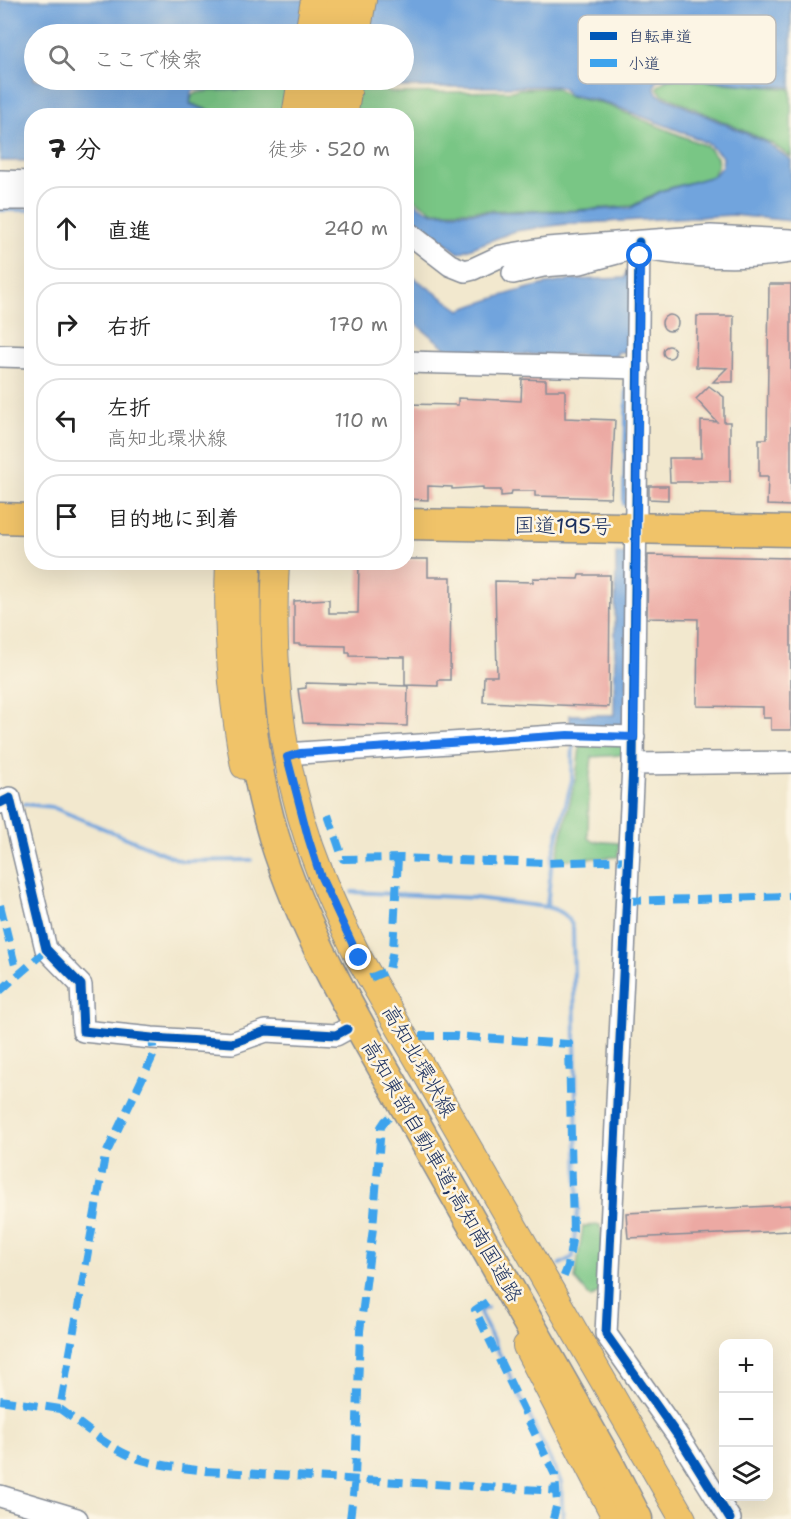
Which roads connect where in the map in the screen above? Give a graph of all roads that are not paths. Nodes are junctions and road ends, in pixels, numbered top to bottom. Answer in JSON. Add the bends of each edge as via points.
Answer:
{"nodes":[{"id":1,"x":314,"y":0,"type":"edge"},
{"id":2,"x":333,"y":0,"type":"edge"},
{"id":3,"x":342,"y":0,"type":"edge"},
{"id":4,"x":363,"y":0,"type":"edge"},
{"id":5,"x":310,"y":24,"type":"edge"},
{"id":6,"x":329,"y":24,"type":"edge"},
{"id":7,"x":336,"y":24,"type":"edge"},
{"id":8,"x":359,"y":24,"type":"edge"},
{"id":9,"x":299,"y":90,"type":"edge"},
{"id":10,"x":321,"y":90,"type":"edge"},
{"id":11,"x":348,"y":90,"type":"edge"},
{"id":12,"x":296,"y":108,"type":"edge"},
{"id":13,"x":318,"y":108,"type":"edge"},
{"id":14,"x":345,"y":108,"type":"edge"},
{"id":15,"x":0,"y":181,"type":"edge"},
{"id":16,"x":24,"y":182,"type":"edge"},
{"id":17,"x":0,"y":199,"type":"edge"},
{"id":18,"x":24,"y":199,"type":"edge"},
{"id":19,"x":414,"y":237,"type":"edge"},
{"id":20,"x":791,"y":240,"type":"edge"},
{"id":21,"x":640,"y":246,"type":"junction"},
{"id":22,"x":791,"y":252,"type":"edge"},
{"id":23,"x":513,"y":273,"type":"dead end"},
{"id":24,"x":0,"y":356,"type":"edge"},
{"id":25,"x":24,"y":357,"type":"edge"},
{"id":26,"x":414,"y":362,"type":"edge"},
{"id":27,"x":639,"y":368,"type":"junction"},
{"id":28,"x":0,"y":518,"type":"edge"},
{"id":29,"x":24,"y":519,"type":"edge"},
{"id":30,"x":414,"y":525,"type":"edge"},
{"id":31,"x":636,"y":527,"type":"junction"},
{"id":32,"x":791,"y":531,"type":"edge"},
{"id":33,"x":229,"y":570,"type":"edge"},
{"id":34,"x":246,"y":570,"type":"edge"},
{"id":35,"x":276,"y":570,"type":"edge"},
{"id":36,"x":634,"y":737,"type":"junction"},
{"id":37,"x":287,"y":757,"type":"junction"},
{"id":38,"x":791,"y":762,"type":"edge"},
{"id":39,"x":633,"y":764,"type":"junction"},
{"id":40,"x":0,"y":803,"type":"edge"},
{"id":41,"x":347,"y":1029,"type":"junction"},
{"id":42,"x":606,"y":1334,"type":"junction"},
{"id":43,"x":585,"y":1351,"type":"junction"},
{"id":44,"x":0,"y":1496,"type":"edge"},
{"id":45,"x":77,"y":1519,"type":"edge"},
{"id":46,"x":616,"y":1519,"type":"edge"},
{"id":47,"x":637,"y":1519,"type":"edge"},
{"id":48,"x":683,"y":1519,"type":"edge"},
{"id":49,"x":730,"y":1519,"type":"edge"}],
"edges":[{"from":1,"to":5,"type":"main road"},
{"from":2,"to":6,"type":"highway"},
{"from":3,"to":7,"type":"highway"},
{"from":4,"to":8,"type":"main road"},
{"from":9,"to":12,"type":"main road"},
{"from":10,"to":13,"type":"highway"},
{"from":11,"to":14,"type":"main road"},
{"from":15,"to":16,"type":"street"},
{"from":17,"to":18,"type":"street"},
{"from":19,"to":21,"type":"street","via":[[450,265],[465,271],[501,256],[547,248]]},
{"from":20,"to":21,"type":"street","via":[[711,236]]},
{"from":21,"to":22,"type":"street","via":[[710,256],[756,257]]},
{"from":21,"to":23,"type":"street","via":[[580,263]]},
{"from":21,"to":27,"type":"street"},
{"from":24,"to":25,"type":"street"},
{"from":26,"to":27,"type":"street"},
{"from":27,"to":31,"type":"street"},
{"from":28,"to":29,"type":"highway"},
{"from":30,"to":31,"type":"highway","name":"国道195号"},
{"from":31,"to":32,"type":"highway","name":"国道195号"},
{"from":31,"to":36,"type":"street"},
{"from":33,"to":41,"type":"main road","via":[[232,691],[253,808],[288,911]]},
{"from":34,"to":47,"type":"highway","name":"高知東部自動車道;高知南国道路","via":[[252,727],[261,783],[290,883],[338,988]]},
{"from":35,"to":37,"type":"main road","name":"高知北環状線","via":[[274,646]]},
{"from":36,"to":37,"type":"street","via":[[574,735]]},
{"from":36,"to":39,"type":"street"},
{"from":37,"to":43,"type":"main road","name":"高知北環状線","via":[[320,875],[359,958]]},
{"from":38,"to":39,"type":"street"},
{"from":39,"to":42,"type":"street"},
{"from":40,"to":41,"type":"street","via":[[10,798],[46,949],[81,986],[83,1031],[232,1042],[266,1031],[336,1035]]},
{"from":41,"to":46,"type":"main road","via":[[509,1315]]},
{"from":42,"to":43,"type":"street","via":[[597,1337]]},
{"from":42,"to":49,"type":"street","via":[[680,1439]]},
{"from":43,"to":48,"type":"main road","name":"高知北環状線"},
{"from":44,"to":45,"type":"street"}]}
